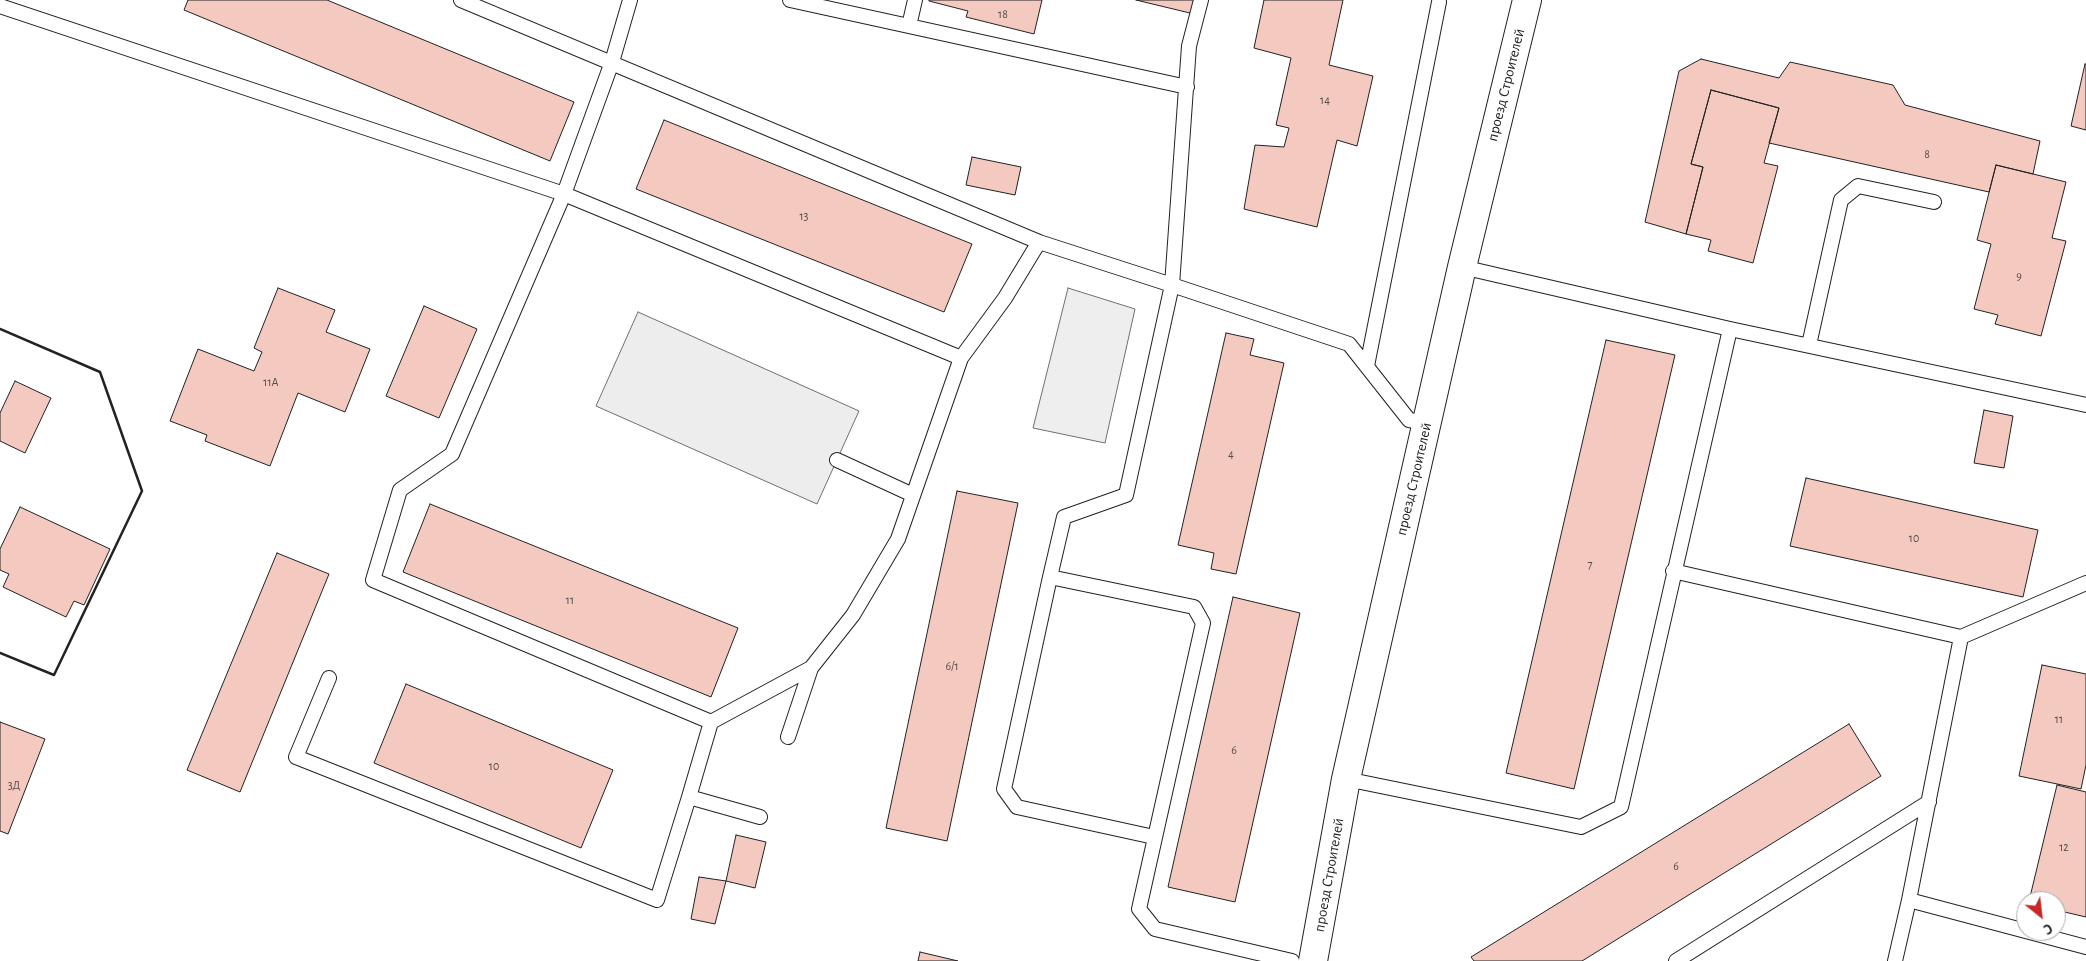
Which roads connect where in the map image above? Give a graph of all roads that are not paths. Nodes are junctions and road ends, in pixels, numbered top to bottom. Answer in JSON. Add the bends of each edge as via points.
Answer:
{"nodes":[{"id":1,"x":461,"y":0,"type":"edge"},
{"id":2,"x":630,"y":0,"type":"edge"},
{"id":3,"x":790,"y":0,"type":"edge"},
{"id":4,"x":916,"y":0,"type":"edge"},
{"id":5,"x":1201,"y":0,"type":"edge"},
{"id":6,"x":1527,"y":0,"type":"edge"},
{"id":7,"x":1439,"y":2,"type":"dead end"},
{"id":8,"x":0,"y":6,"type":"edge"},
{"id":9,"x":908,"y":26,"type":"junction"},
{"id":10,"x":612,"y":62,"type":"junction"},
{"id":11,"x":1187,"y":87,"type":"junction"},
{"id":12,"x":564,"y":194,"type":"junction"},
{"id":13,"x":1934,"y":202,"type":"dead end"},
{"id":14,"x":1039,"y":242,"type":"junction"},
{"id":15,"x":1462,"y":267,"type":"junction"},
{"id":16,"x":1172,"y":285,"type":"junction"},
{"id":17,"x":1730,"y":329,"type":"junction"},
{"id":18,"x":1809,"y":345,"type":"junction"},
{"id":19,"x":961,"y":358,"type":"junction"},
{"id":20,"x":1367,"y":366,"type":"junction"},
{"id":21,"x":2086,"y":405,"type":"edge"},
{"id":22,"x":1427,"y":422,"type":"junction"},
{"id":23,"x":836,"y":460,"type":"dead end"},
{"id":24,"x":913,"y":495,"type":"junction"},
{"id":25,"x":1673,"y":570,"type":"junction"},
{"id":26,"x":1050,"y":577,"type":"junction"},
{"id":27,"x":2086,"y":583,"type":"edge"},
{"id":28,"x":1961,"y":637,"type":"junction"},
{"id":29,"x":811,"y":668,"type":"junction"},
{"id":30,"x":329,"y":678,"type":"dead end"},
{"id":31,"x":711,"y":722,"type":"junction"},
{"id":32,"x":788,"y":737,"type":"dead end"},
{"id":33,"x":1346,"y":779,"type":"junction"},
{"id":34,"x":690,"y":797,"type":"junction"},
{"id":35,"x":1929,"y":802,"type":"junction"},
{"id":36,"x":760,"y":817,"type":"dead end"},
{"id":37,"x":1154,"y":837,"type":"junction"},
{"id":38,"x":1909,"y":900,"type":"junction"},
{"id":39,"x":2086,"y":947,"type":"edge"},
{"id":40,"x":1292,"y":961,"type":"edge"},
{"id":41,"x":1313,"y":961,"type":"edge"},
{"id":42,"x":1676,"y":961,"type":"edge"},
{"id":43,"x":1895,"y":961,"type":"edge"}],
"edges":[{"from":1,"to":10,"type":"lane"},
{"from":2,"to":10,"type":"lane"},
{"from":3,"to":9,"type":"lane"},
{"from":4,"to":9,"type":"lane"},
{"from":5,"to":11,"type":"lane","via":[[1190,46]]},
{"from":6,"to":15,"type":"street","name":"проезд Строителей"},
{"from":7,"to":20,"type":"lane"},
{"from":8,"to":12,"type":"lane"},
{"from":9,"to":11,"type":"lane"},
{"from":10,"to":12,"type":"lane"},
{"from":10,"to":14,"type":"lane"},
{"from":11,"to":16,"type":"lane"},
{"from":12,"to":19,"type":"lane"},
{"from":12,"to":31,"type":"lane","via":[[452,454],[400,490],[373,580]]},
{"from":13,"to":18,"type":"lane","via":[[1858,186],[1841,200]]},
{"from":14,"to":16,"type":"lane"},
{"from":14,"to":19,"type":"lane","via":[[1005,298]]},
{"from":15,"to":17,"type":"lane"},
{"from":15,"to":22,"type":"street","name":"проезд Строителей"},
{"from":16,"to":20,"type":"lane","via":[[1349,344]]},
{"from":16,"to":26,"type":"lane","via":[[1126,495],[1064,517]]},
{"from":17,"to":18,"type":"lane"},
{"from":17,"to":25,"type":"lane"},
{"from":18,"to":21,"type":"lane"},
{"from":19,"to":24,"type":"lane"},
{"from":20,"to":22,"type":"lane","via":[[1409,420]]},
{"from":22,"to":33,"type":"street","name":"проезд Строителей"},
{"from":23,"to":24,"type":"lane"},
{"from":24,"to":29,"type":"lane","via":[[898,539],[852,615]]},
{"from":25,"to":28,"type":"lane"},
{"from":25,"to":33,"type":"lane","via":[[1620,806],[1581,827]]},
{"from":26,"to":37,"type":"lane","via":[[1004,789],[1017,807]]},
{"from":26,"to":37,"type":"lane","via":[[1194,607],[1203,622]]},
{"from":27,"to":28,"type":"lane"},
{"from":28,"to":35,"type":"lane"},
{"from":29,"to":31,"type":"lane"},
{"from":29,"to":32,"type":"lane"},
{"from":30,"to":34,"type":"lane","via":[[296,757],[657,900]]},
{"from":31,"to":34,"type":"lane"},
{"from":33,"to":41,"type":"street","name":"проезд Строителей"},
{"from":34,"to":36,"type":"lane"},
{"from":35,"to":38,"type":"lane"},
{"from":35,"to":42,"type":"lane"},
{"from":37,"to":40,"type":"lane","via":[[1139,909],[1155,929]]},
{"from":38,"to":39,"type":"lane"},
{"from":38,"to":43,"type":"lane"}]}
